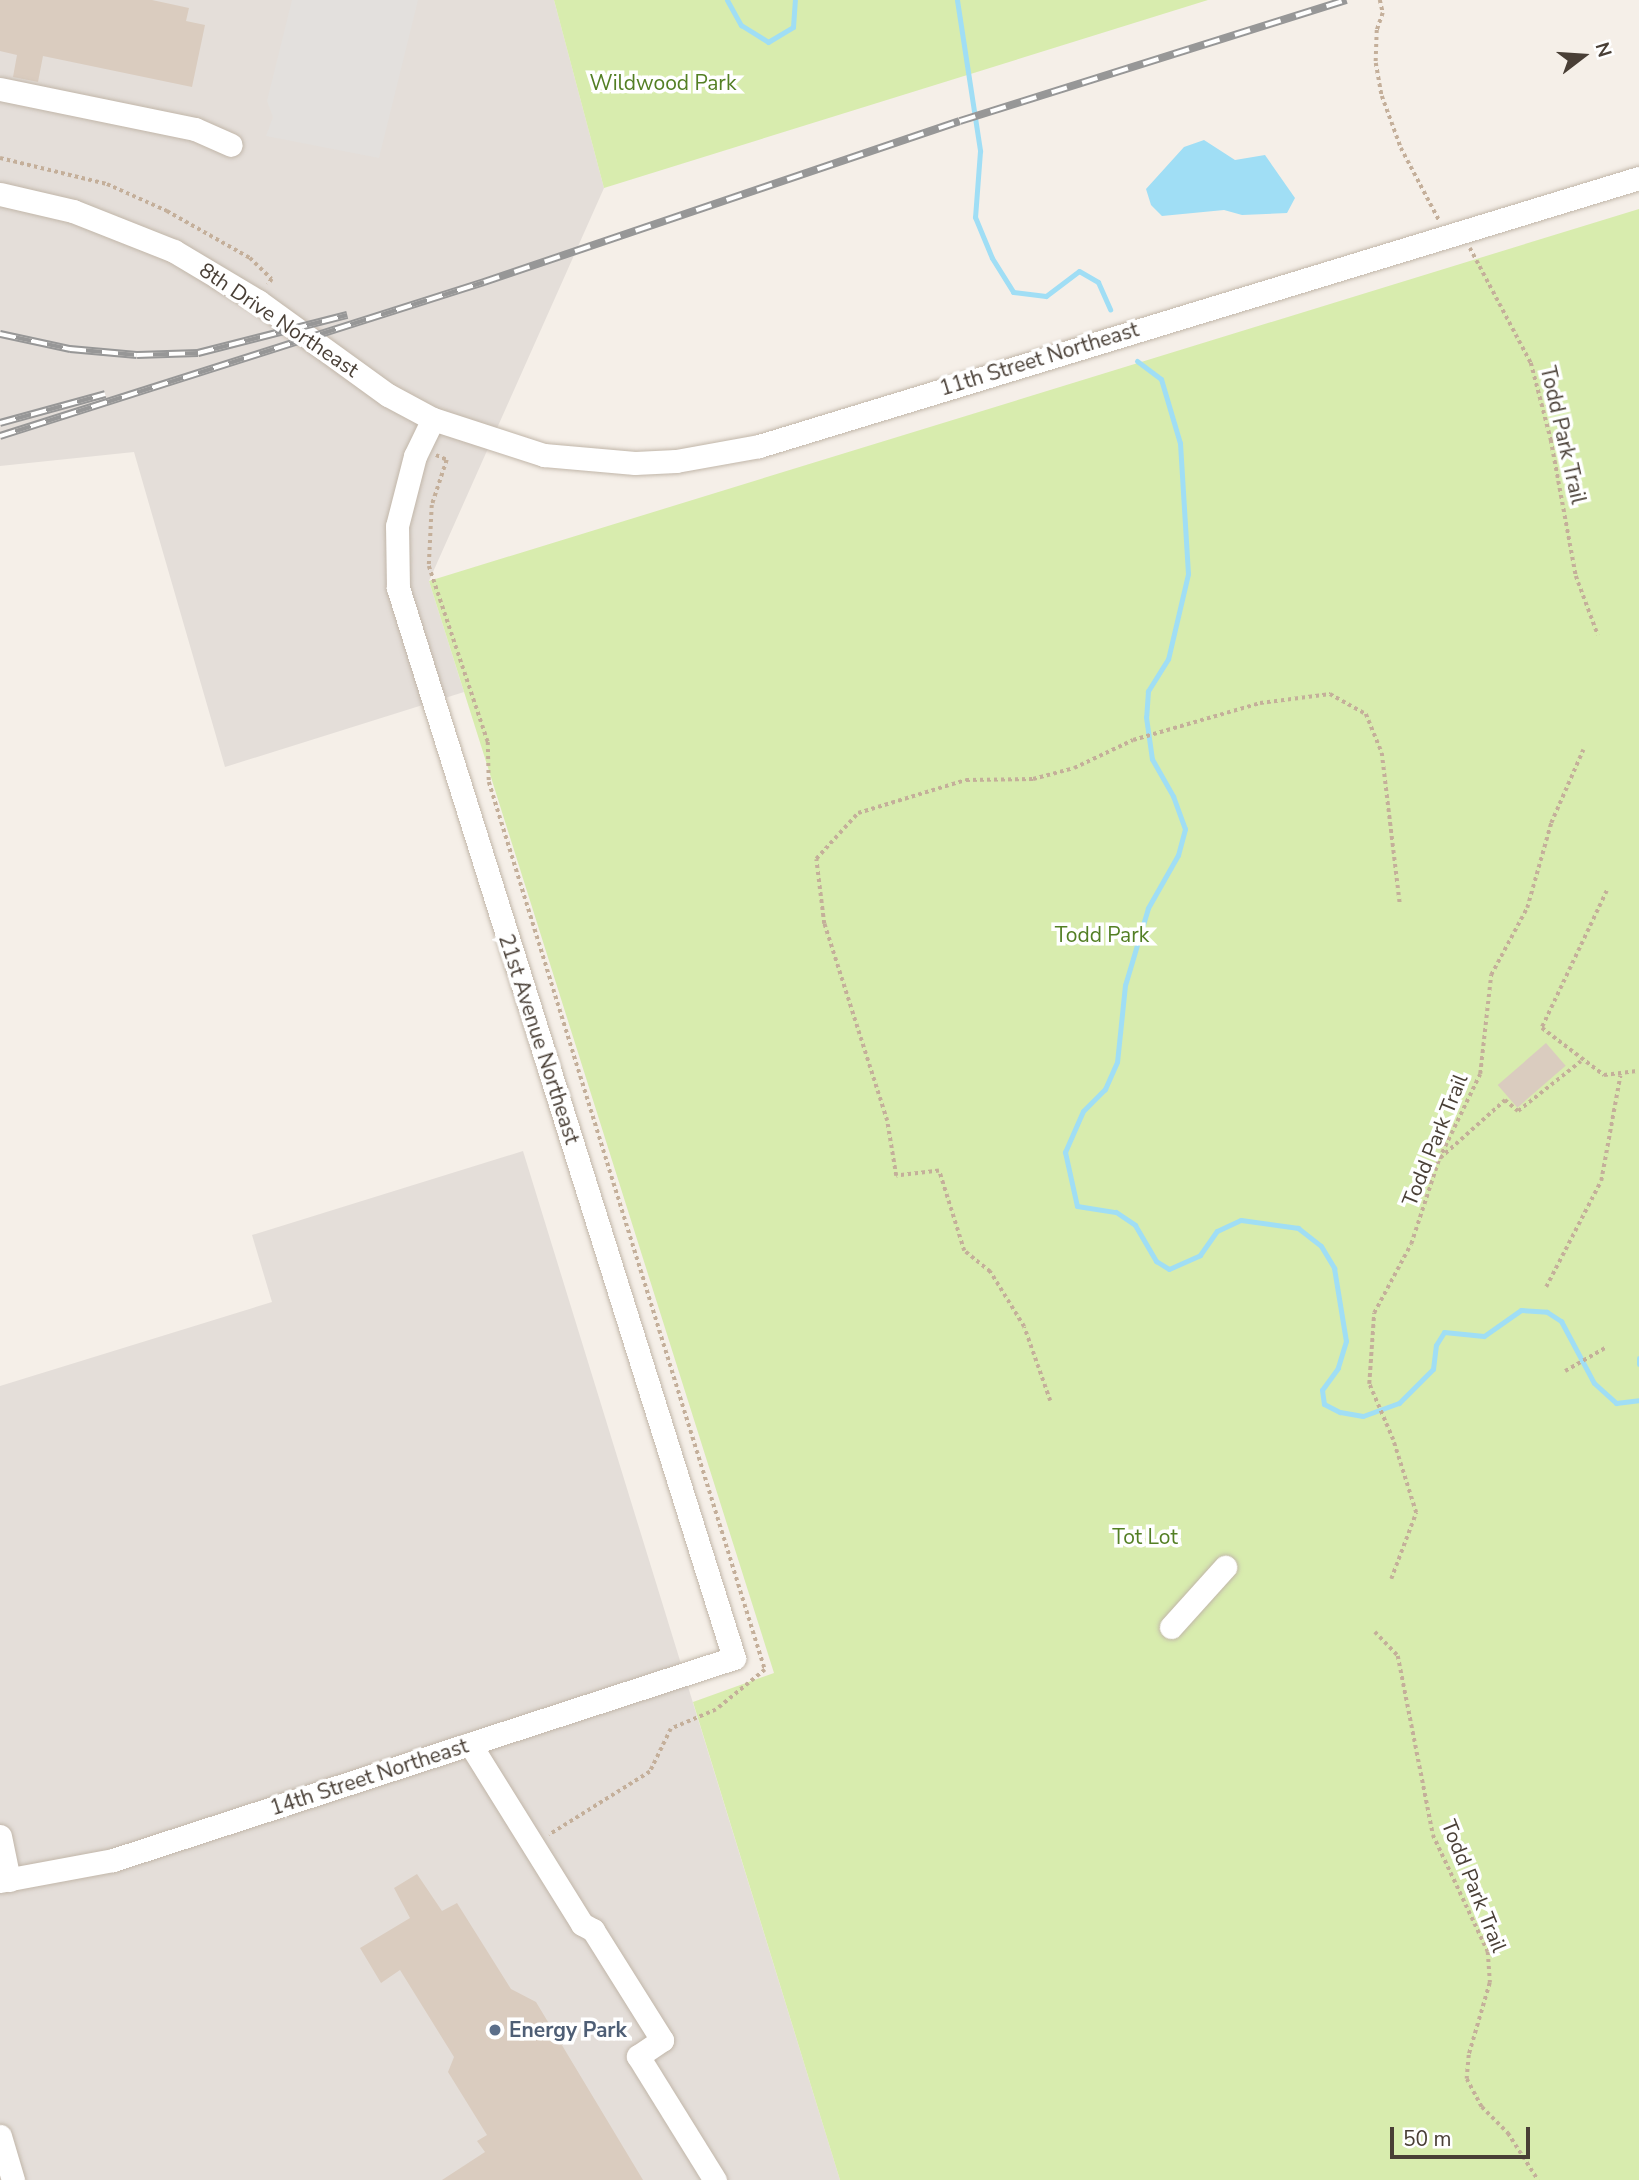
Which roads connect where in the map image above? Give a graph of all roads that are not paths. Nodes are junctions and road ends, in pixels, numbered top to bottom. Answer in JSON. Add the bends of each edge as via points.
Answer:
{"nodes":[{"id":1,"x":0,"y":89,"type":"edge"},
{"id":2,"x":231,"y":145,"type":"dead end"},
{"id":3,"x":1639,"y":178,"type":"edge"},
{"id":4,"x":0,"y":194,"type":"edge"},
{"id":5,"x":433,"y":419,"type":"junction"},
{"id":6,"x":1225,"y":1567,"type":"dead end"},
{"id":7,"x":1171,"y":1627,"type":"dead end"},
{"id":8,"x":734,"y":1658,"type":"joint"},
{"id":9,"x":470,"y":1744,"type":"junction"},
{"id":10,"x":0,"y":1836,"type":"edge"},
{"id":11,"x":4,"y":1881,"type":"edge"},
{"id":12,"x":0,"y":2136,"type":"edge"},
{"id":13,"x":13,"y":2180,"type":"edge"},
{"id":14,"x":715,"y":2180,"type":"edge"}],
"edges":[{"from":1,"to":2,"type":"street","via":[[195,130]]},
{"from":3,"to":5,"type":"street","name":"11th Street Northeast","via":[[759,446],[676,461],[589,461],[544,455]]},
{"from":4,"to":5,"type":"street","name":"8th Drive Northeast","via":[[73,211],[174,251],[258,301],[387,395]]},
{"from":5,"to":8,"type":"street","name":"21st Avenue Northeast","via":[[397,526],[398,588],[406,621]]},
{"from":6,"to":7,"type":"street"},
{"from":8,"to":9,"type":"street","name":"14th Street Northeast"},
{"from":9,"to":11,"type":"street","name":"14th Street Northeast","via":[[113,1860]]},
{"from":9,"to":14,"type":"street","via":[[662,2039],[638,2056]]},
{"from":10,"to":11,"type":"street"},
{"from":12,"to":13,"type":"street"}]}
